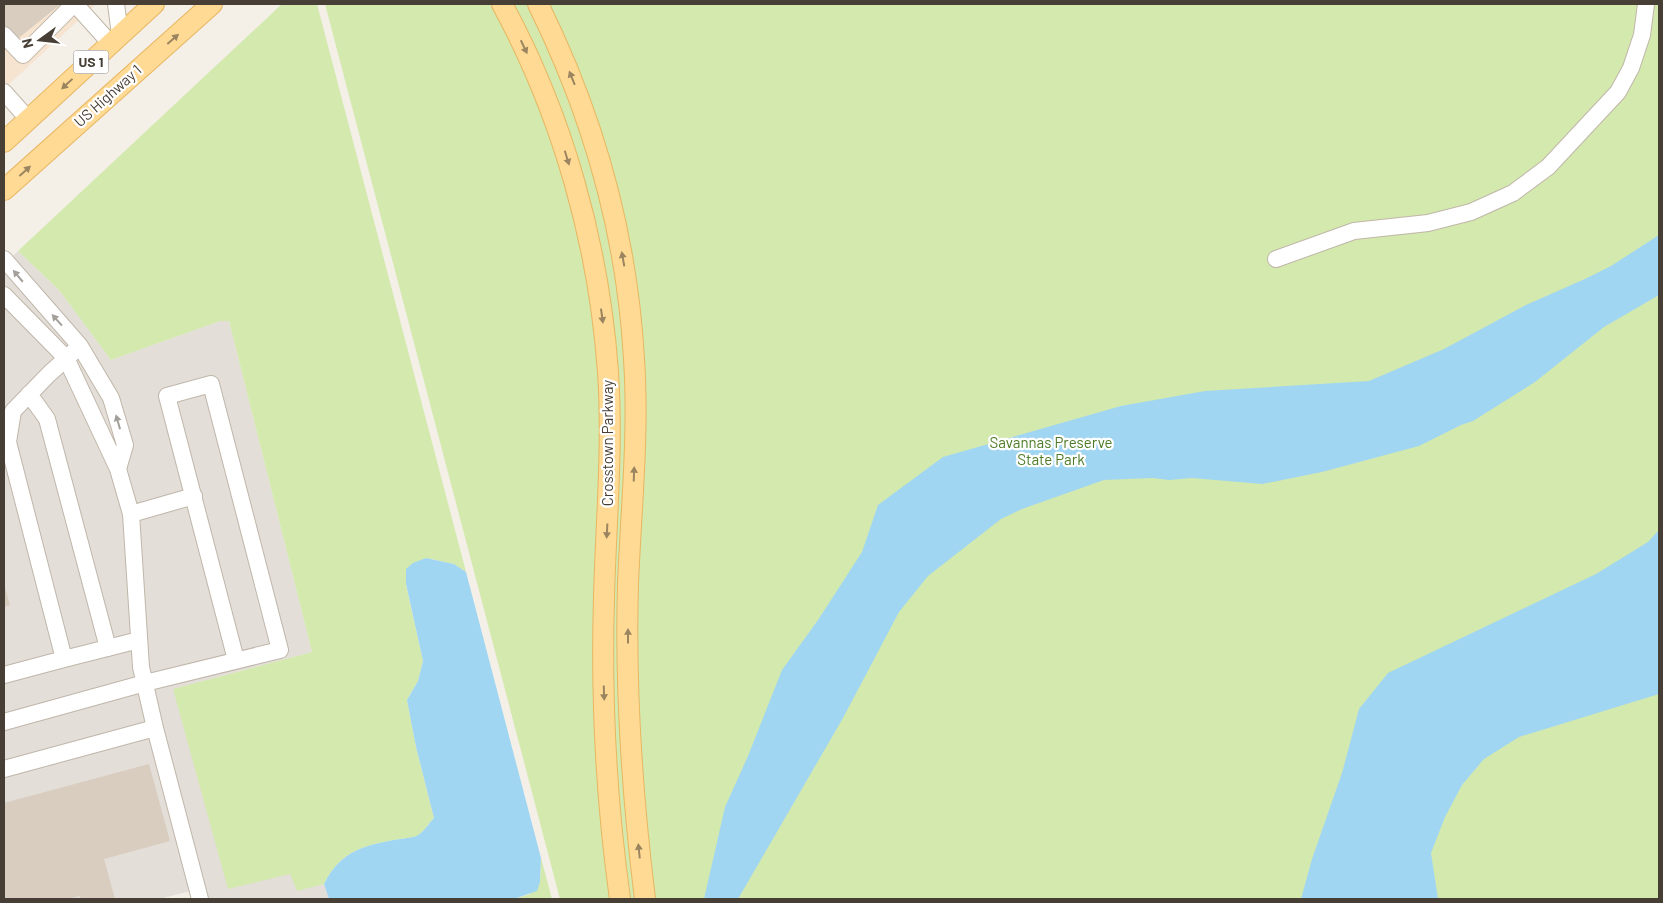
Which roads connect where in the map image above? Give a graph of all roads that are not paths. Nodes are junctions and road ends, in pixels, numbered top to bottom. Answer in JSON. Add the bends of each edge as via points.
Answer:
{"nodes":[{"id":1,"x":74,"y":4,"type":"edge"},
{"id":2,"x":116,"y":4,"type":"edge"},
{"id":3,"x":154,"y":4,"type":"edge"},
{"id":4,"x":212,"y":4,"type":"edge"},
{"id":5,"x":502,"y":4,"type":"edge"},
{"id":6,"x":538,"y":4,"type":"edge"},
{"id":7,"x":1646,"y":4,"type":"edge"},
{"id":8,"x":4,"y":35,"type":"edge"},
{"id":9,"x":115,"y":40,"type":"junction"},
{"id":10,"x":4,"y":92,"type":"edge"},
{"id":11,"x":29,"y":120,"type":"junction"},
{"id":12,"x":4,"y":142,"type":"edge"},
{"id":13,"x":4,"y":190,"type":"edge"},
{"id":14,"x":4,"y":259,"type":"edge"},
{"id":15,"x":1276,"y":259,"type":"dead end"},
{"id":16,"x":33,"y":293,"type":"junction"},
{"id":17,"x":4,"y":295,"type":"edge"},
{"id":18,"x":17,"y":309,"type":"junction"},
{"id":19,"x":80,"y":346,"type":"junction"},
{"id":20,"x":66,"y":358,"type":"junction"},
{"id":21,"x":29,"y":394,"type":"junction"},
{"id":22,"x":118,"y":469,"type":"junction"},
{"id":23,"x":194,"y":496,"type":"junction"},
{"id":24,"x":131,"y":514,"type":"junction"},
{"id":25,"x":139,"y":640,"type":"junction"},
{"id":26,"x":108,"y":648,"type":"junction"},
{"id":27,"x":64,"y":659,"type":"junction"},
{"id":28,"x":236,"y":660,"type":"junction"},
{"id":29,"x":4,"y":675,"type":"edge"},
{"id":30,"x":145,"y":683,"type":"junction"},
{"id":31,"x":4,"y":722,"type":"edge"},
{"id":32,"x":155,"y":728,"type":"junction"},
{"id":33,"x":4,"y":769,"type":"edge"},
{"id":34,"x":200,"y":899,"type":"edge"},
{"id":35,"x":620,"y":899,"type":"edge"},
{"id":36,"x":645,"y":899,"type":"edge"}],
"edges":[{"from":1,"to":8,"type":"street","via":[[23,55]]},
{"from":1,"to":9,"type":"street"},
{"from":2,"to":9,"type":"street"},
{"from":3,"to":9,"type":"main road","number":"US 1"},
{"from":13,"to":4,"type":"main road","name":"US Highway 1","number":"US 1","one_way":true},
{"from":5,"to":35,"type":"main road","name":"Crosstown Parkway","one_way":true,"via":[[551,112],[577,191],[602,316],[610,430],[603,682],[609,807]]},
{"from":36,"to":6,"type":"main road","name":"Crosstown Parkway","one_way":true,"via":[[634,802],[628,691],[628,585],[636,414],[627,288],[599,156],[581,101]]},
{"from":7,"to":15,"type":"street","via":[[1642,35],[1631,68],[1618,92],[1548,168],[1513,193],[1471,212],[1428,223],[1354,231]]},
{"from":9,"to":11,"type":"main road","number":"US 1","one_way":true},
{"from":10,"to":11,"type":"street"},
{"from":11,"to":12,"type":"main road","number":"US 1"},
{"from":16,"to":14,"type":"street","one_way":true},
{"from":16,"to":18,"type":"street"},
{"from":19,"to":16,"type":"street","one_way":true},
{"from":17,"to":18,"type":"street"},
{"from":18,"to":20,"type":"street"},
{"from":19,"to":20,"type":"street"},
{"from":22,"to":19,"type":"street","one_way":true,"via":[[124,445],[111,398]]},
{"from":20,"to":21,"type":"street"},
{"from":20,"to":22,"type":"street"},
{"from":21,"to":26,"type":"street","via":[[47,420]]},
{"from":21,"to":27,"type":"street","via":[[13,410],[8,442]]},
{"from":22,"to":24,"type":"street"},
{"from":23,"to":24,"type":"street"},
{"from":23,"to":28,"type":"street"},
{"from":23,"to":28,"type":"street","via":[[167,396],[211,384],[280,650]]},
{"from":24,"to":25,"type":"street"},
{"from":25,"to":26,"type":"street"},
{"from":25,"to":30,"type":"street"},
{"from":26,"to":27,"type":"street"},
{"from":27,"to":29,"type":"street"},
{"from":28,"to":30,"type":"street"},
{"from":30,"to":31,"type":"street"},
{"from":30,"to":32,"type":"street"},
{"from":32,"to":33,"type":"street"},
{"from":32,"to":34,"type":"street"}]}
